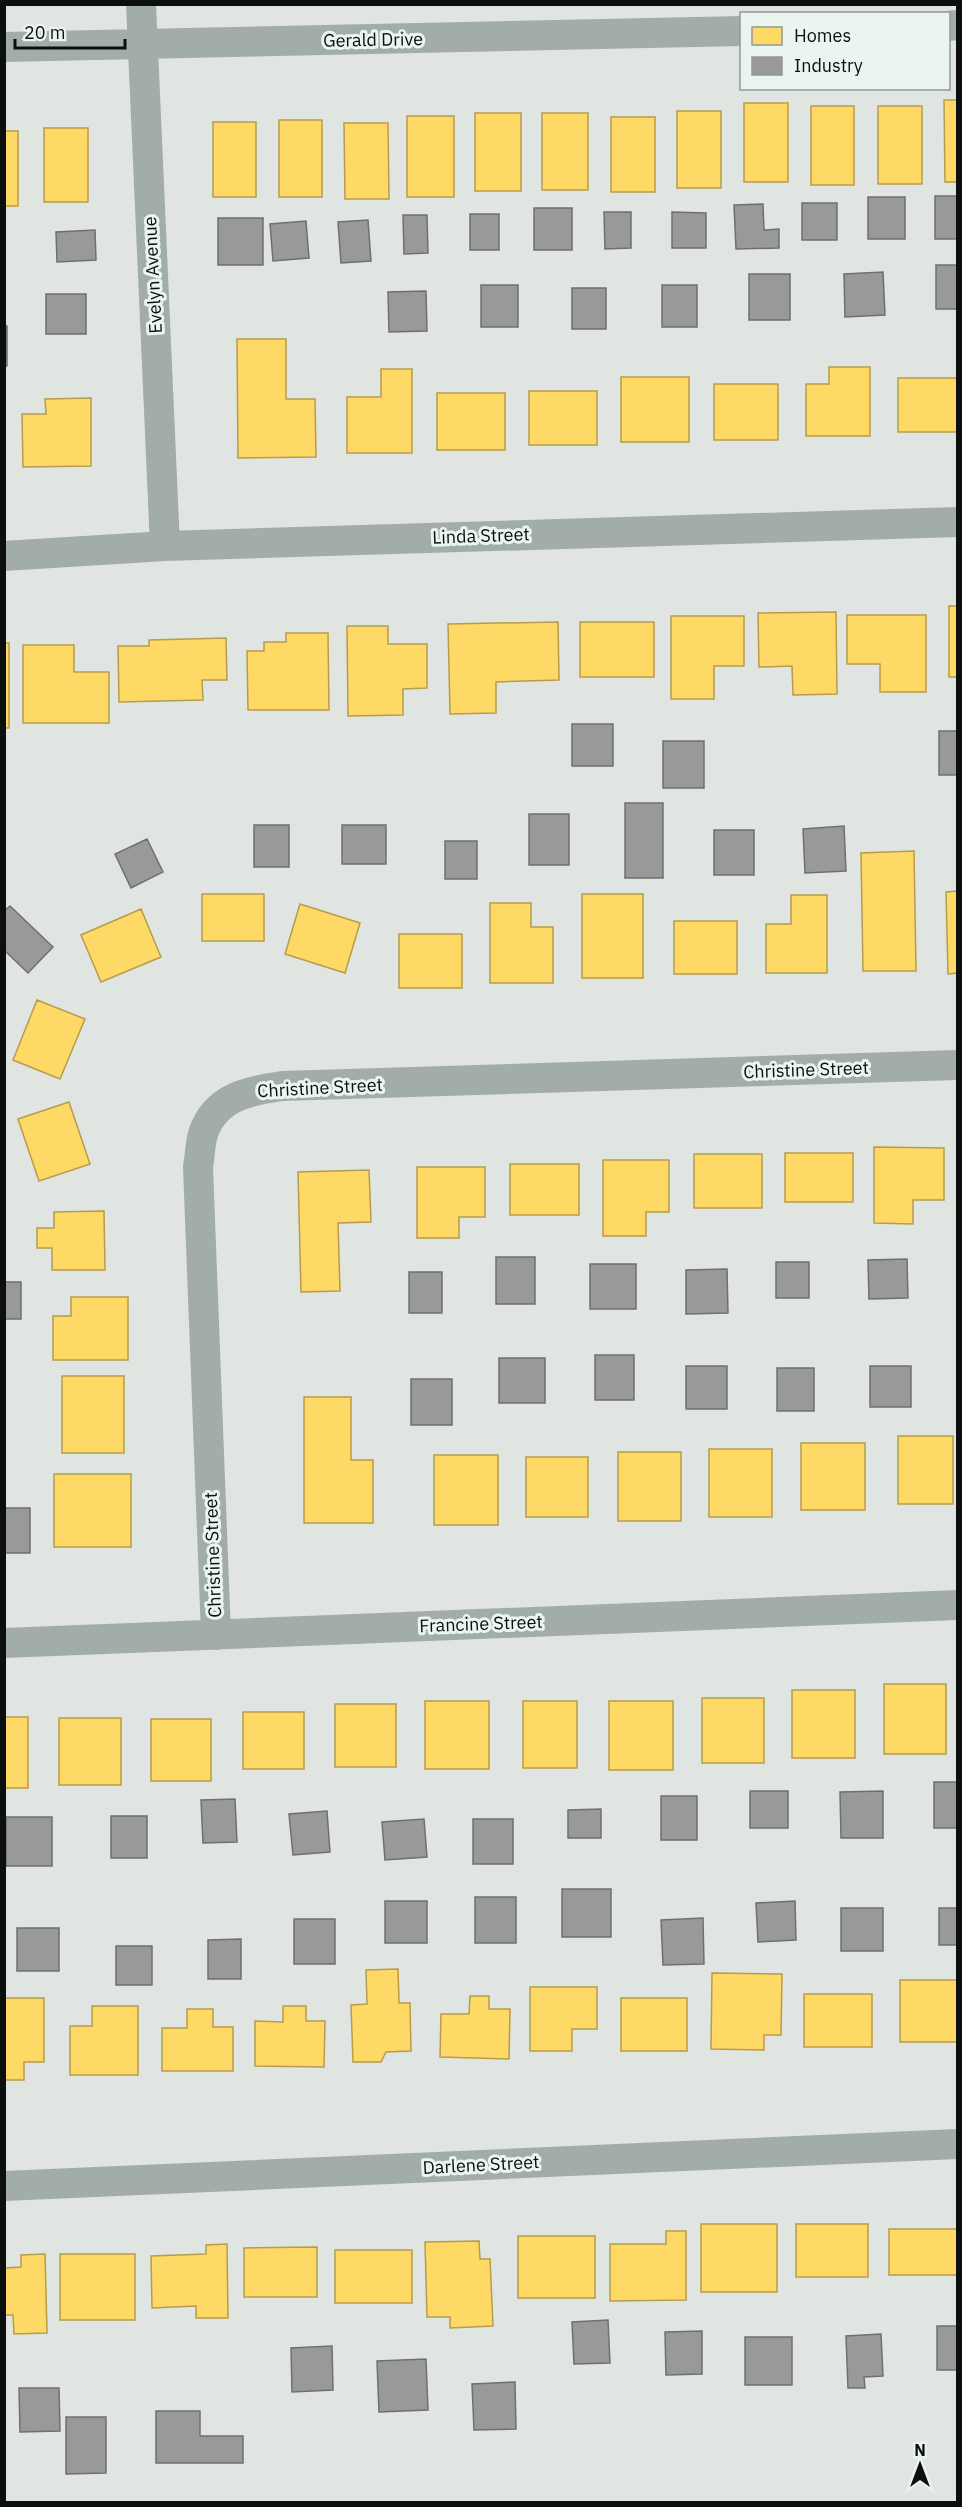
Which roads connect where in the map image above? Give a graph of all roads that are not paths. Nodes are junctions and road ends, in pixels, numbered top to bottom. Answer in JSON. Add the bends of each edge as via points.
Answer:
{"nodes":[{"id":1,"x":141,"y":4,"type":"edge"},
{"id":2,"x":740,"y":31,"type":"edge"},
{"id":3,"x":143,"y":45,"type":"junction"},
{"id":4,"x":4,"y":47,"type":"edge"},
{"id":5,"x":957,"y":522,"type":"edge"},
{"id":6,"x":165,"y":546,"type":"junction"},
{"id":7,"x":4,"y":556,"type":"edge"},
{"id":8,"x":957,"y":1065,"type":"edge"},
{"id":9,"x":957,"y":1605,"type":"edge"},
{"id":10,"x":216,"y":1635,"type":"junction"},
{"id":11,"x":4,"y":1643,"type":"edge"},
{"id":12,"x":957,"y":2144,"type":"edge"},
{"id":13,"x":4,"y":2186,"type":"edge"}],
"edges":[{"from":1,"to":3,"type":"street","name":"Evelyn Avenue"},
{"from":2,"to":3,"type":"street","name":"Gerald Drive"},
{"from":3,"to":4,"type":"street","name":"Gerald Drive"},
{"from":3,"to":6,"type":"street","name":"Evelyn Avenue"},
{"from":5,"to":6,"type":"street","name":"Linda Street"},
{"from":6,"to":7,"type":"street","name":"Linda Street"},
{"from":8,"to":10,"type":"street","name":"Christine Street","via":[[282,1086],[245,1092],[218,1108],[204,1133],[198,1167]]},
{"from":9,"to":10,"type":"street","name":"Francine Street"},
{"from":10,"to":11,"type":"street","name":"Francine Street"},
{"from":12,"to":13,"type":"street","name":"Darlene Street"}]}
